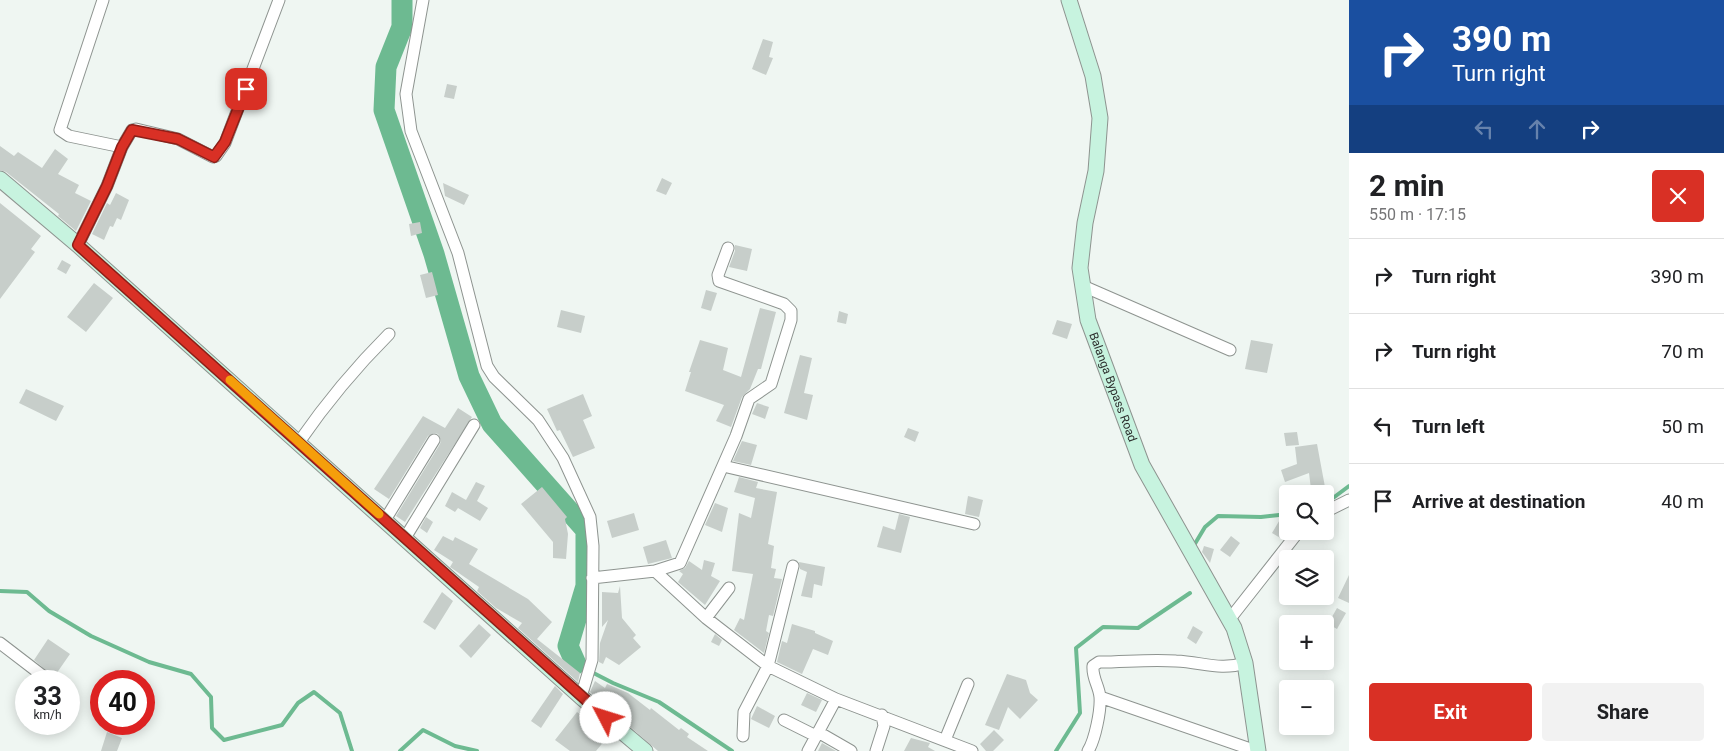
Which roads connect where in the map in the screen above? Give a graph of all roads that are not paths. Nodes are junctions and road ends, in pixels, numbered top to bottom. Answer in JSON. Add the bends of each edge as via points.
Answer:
{"nodes":[{"id":1,"x":103,"y":0,"type":"edge"},
{"id":2,"x":280,"y":0,"type":"edge"},
{"id":3,"x":423,"y":0,"type":"edge"},
{"id":4,"x":1069,"y":0,"type":"edge"},
{"id":5,"x":122,"y":147,"type":"junction"},
{"id":6,"x":0,"y":179,"type":"edge"},
{"id":7,"x":78,"y":245,"type":"junction"},
{"id":8,"x":728,"y":248,"type":"dead end"},
{"id":9,"x":1083,"y":286,"type":"junction"},
{"id":10,"x":389,"y":334,"type":"dead end"},
{"id":11,"x":1230,"y":350,"type":"dead end"},
{"id":12,"x":474,"y":425,"type":"dead end"},
{"id":13,"x":434,"y":440,"type":"dead end"},
{"id":14,"x":299,"y":442,"type":"junction"},
{"id":15,"x":723,"y":466,"type":"junction"},
{"id":16,"x":1349,"y":500,"type":"edge"},
{"id":17,"x":1334,"y":508,"type":"edge"},
{"id":18,"x":385,"y":520,"type":"junction"},
{"id":19,"x":974,"y":524,"type":"dead end"},
{"id":20,"x":405,"y":538,"type":"junction"},
{"id":21,"x":1292,"y":540,"type":"edge"},
{"id":22,"x":793,"y":566,"type":"dead end"},
{"id":23,"x":655,"y":571,"type":"junction"},
{"id":24,"x":592,"y":578,"type":"junction"},
{"id":25,"x":729,"y":588,"type":"dead end"},
{"id":26,"x":706,"y":618,"type":"junction"},
{"id":27,"x":1229,"y":620,"type":"junction"},
{"id":28,"x":0,"y":643,"type":"edge"},
{"id":29,"x":1245,"y":663,"type":"junction"},
{"id":30,"x":768,"y":666,"type":"junction"},
{"id":31,"x":36,"y":670,"type":"edge"},
{"id":32,"x":968,"y":684,"type":"dead end"},
{"id":33,"x":1100,"y":697,"type":"junction"},
{"id":34,"x":581,"y":698,"type":"junction"},
{"id":35,"x":836,"y":699,"type":"junction"},
{"id":36,"x":882,"y":715,"type":"junction"},
{"id":37,"x":784,"y":720,"type":"dead end"},
{"id":38,"x":817,"y":734,"type":"junction"},
{"id":39,"x":743,"y":736,"type":"dead end"},
{"id":40,"x":945,"y":740,"type":"junction"},
{"id":41,"x":645,"y":751,"type":"edge"},
{"id":42,"x":808,"y":751,"type":"edge"},
{"id":43,"x":851,"y":751,"type":"edge"},
{"id":44,"x":876,"y":751,"type":"edge"},
{"id":45,"x":972,"y":751,"type":"edge"},
{"id":46,"x":1088,"y":751,"type":"edge"},
{"id":47,"x":1257,"y":751,"type":"edge"}],
"edges":[{"from":1,"to":5,"type":"street","via":[[60,130],[69,136]]},
{"from":2,"to":5,"type":"street","via":[[229,134],[216,156],[212,157],[178,139],[136,129],[132,130]]},
{"from":3,"to":24,"type":"street","via":[[406,94],[411,131],[458,253],[487,366],[538,420],[563,458],[590,517]]},
{"from":4,"to":9,"type":"street","name":"Balanga Bypass Road","via":[[1093,76],[1100,118],[1096,171],[1080,268]]},
{"from":5,"to":7,"type":"street"},
{"from":6,"to":7,"type":"street"},
{"from":7,"to":14,"type":"street"},
{"from":8,"to":15,"type":"street","via":[[718,275],[719,281],[784,304],[791,311],[791,320],[771,384],[749,399]]},
{"from":9,"to":11,"type":"street"},
{"from":9,"to":27,"type":"street","name":"Balanga Bypass Road","via":[[1088,320],[1142,465]]},
{"from":10,"to":14,"type":"street","via":[[327,401]]},
{"from":12,"to":20,"type":"street"},
{"from":13,"to":18,"type":"street"},
{"from":14,"to":18,"type":"street"},
{"from":15,"to":19,"type":"street"},
{"from":15,"to":23,"type":"street","via":[[685,556],[675,566]]},
{"from":16,"to":17,"type":"street"},
{"from":18,"to":20,"type":"street"},
{"from":20,"to":34,"type":"street"},
{"from":21,"to":27,"type":"street"},
{"from":22,"to":30,"type":"street"},
{"from":23,"to":24,"type":"street"},
{"from":23,"to":26,"type":"street"},
{"from":24,"to":34,"type":"street","via":[[592,660]]},
{"from":25,"to":26,"type":"street"},
{"from":26,"to":30,"type":"street"},
{"from":27,"to":29,"type":"street","name":"Balanga Bypass Road"},
{"from":28,"to":31,"type":"street"},
{"from":29,"to":33,"type":"street","via":[[1228,668],[1179,661],[1099,662],[1093,666],[1093,672]]},
{"from":29,"to":47,"type":"street","name":"Balanga Bypass Road"},
{"from":30,"to":35,"type":"street"},
{"from":30,"to":39,"type":"street","via":[[744,712]]},
{"from":32,"to":40,"type":"street"},
{"from":33,"to":46,"type":"street"},
{"from":33,"to":47,"type":"street"},
{"from":34,"to":41,"type":"street"},
{"from":35,"to":36,"type":"street"},
{"from":35,"to":38,"type":"street"},
{"from":36,"to":40,"type":"street"},
{"from":36,"to":44,"type":"street","via":[[884,726]]},
{"from":37,"to":38,"type":"street"},
{"from":38,"to":42,"type":"street"},
{"from":38,"to":43,"type":"street"},
{"from":40,"to":45,"type":"street"}]}
